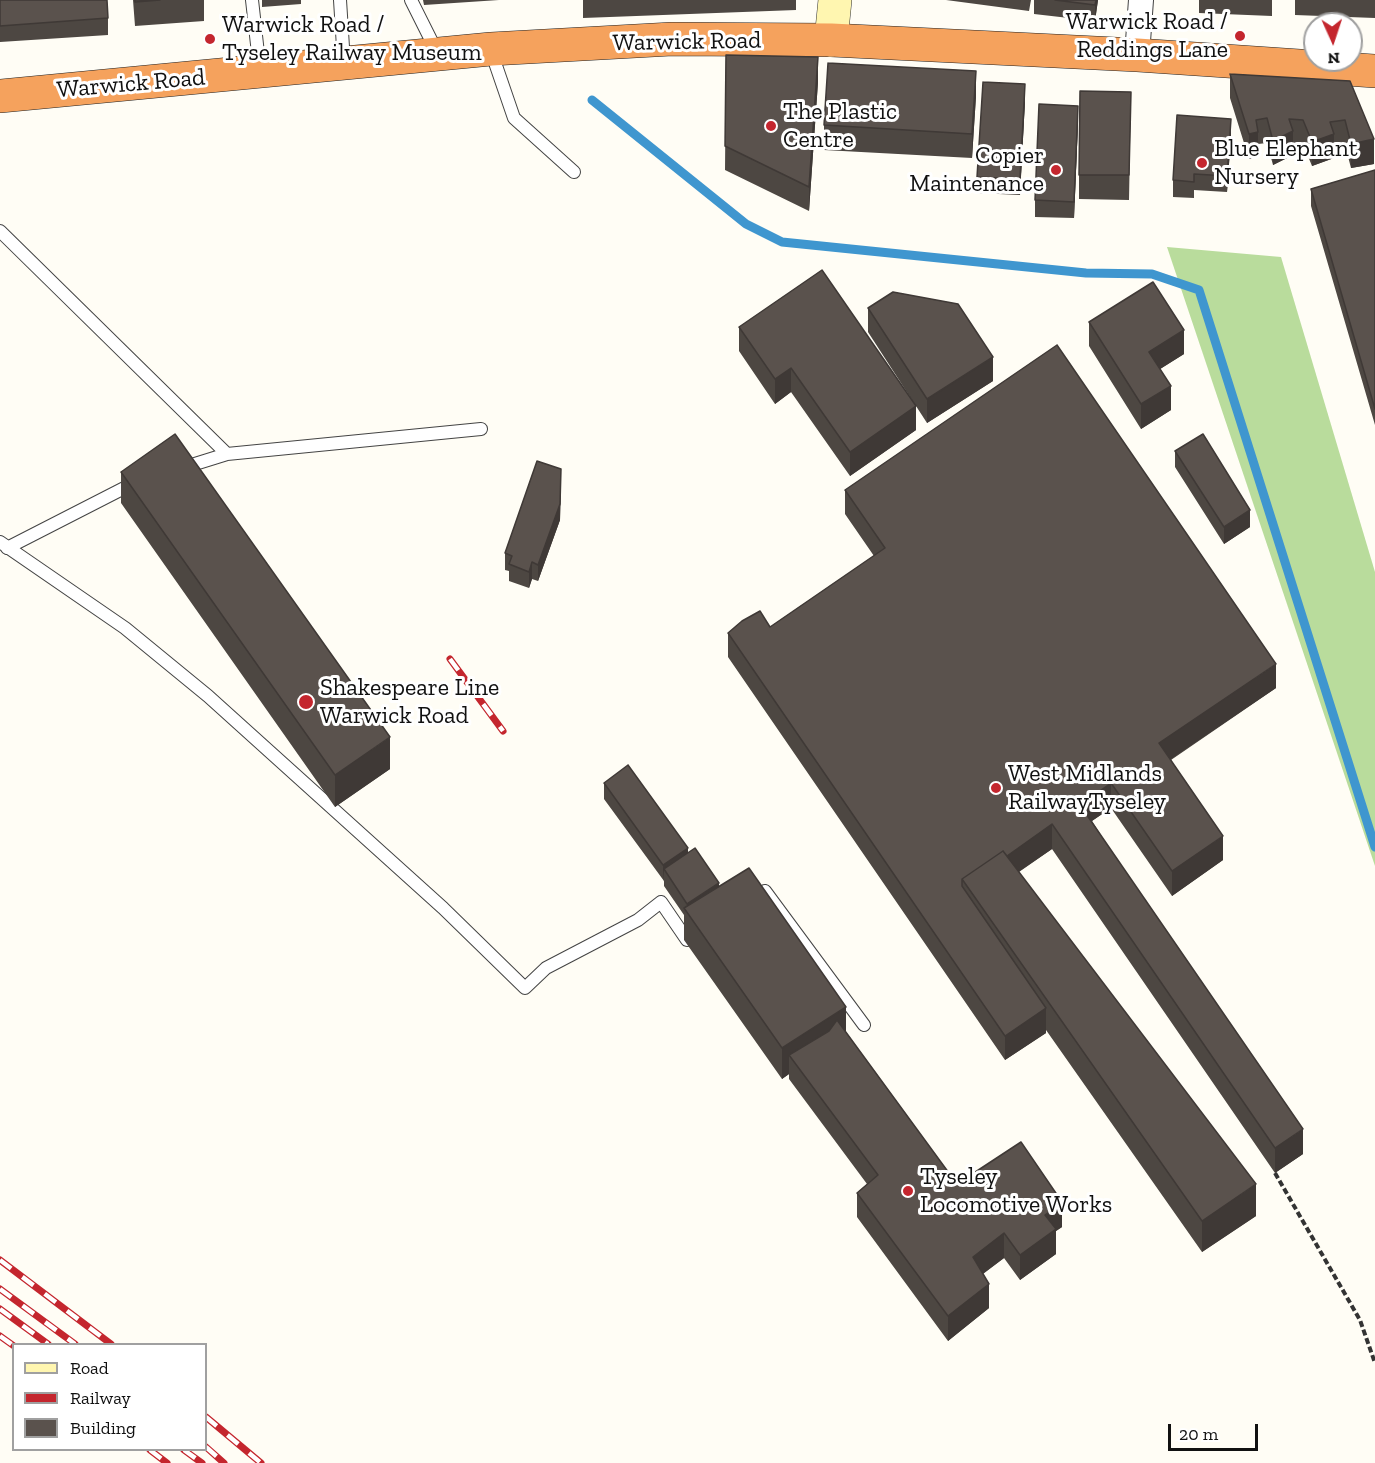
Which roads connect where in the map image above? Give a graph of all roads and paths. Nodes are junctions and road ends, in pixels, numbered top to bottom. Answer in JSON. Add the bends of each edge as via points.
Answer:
{"nodes":[{"id":1,"x":252,"y":0,"type":"edge"},
{"id":2,"x":339,"y":0,"type":"edge"},
{"id":3,"x":411,"y":0,"type":"edge"},
{"id":4,"x":835,"y":0,"type":"edge"},
{"id":5,"x":1141,"y":0,"type":"edge"},
{"id":6,"x":831,"y":40,"type":"junction"},
{"id":7,"x":490,"y":50,"type":"junction"},
{"id":8,"x":439,"y":55,"type":"junction"},
{"id":9,"x":1137,"y":55,"type":"junction"},
{"id":10,"x":344,"y":64,"type":"junction"},
{"id":11,"x":1375,"y":71,"type":"edge"},
{"id":12,"x":260,"y":72,"type":"junction"},
{"id":13,"x":0,"y":96,"type":"edge"},
{"id":14,"x":574,"y":172,"type":"dead end"},
{"id":15,"x":0,"y":231,"type":"edge"},
{"id":16,"x":481,"y":429,"type":"dead end"},
{"id":17,"x":227,"y":454,"type":"junction"},
{"id":18,"x":175,"y":470,"type":"edge"},
{"id":19,"x":143,"y":480,"type":"edge"},
{"id":20,"x":3,"y":545,"type":"edge"},
{"id":21,"x":754,"y":896,"type":"edge"},
{"id":22,"x":706,"y":928,"type":"edge"},
{"id":23,"x":864,"y":1025,"type":"dead end"},
{"id":24,"x":1275,"y":1173,"type":"dead end"},
{"id":25,"x":1375,"y":1362,"type":"edge"}],
"edges":[{"from":1,"to":12,"type":"lane"},
{"from":2,"to":10,"type":"lane"},
{"from":3,"to":8,"type":"lane"},
{"from":4,"to":6,"type":"street"},
{"from":5,"to":9,"type":"street"},
{"from":6,"to":7,"type":"highway","name":"Warwick Road","via":[[672,39]]},
{"from":6,"to":9,"type":"highway","name":"Warwick Road"},
{"from":7,"to":8,"type":"highway","name":"Warwick Road"},
{"from":7,"to":14,"type":"lane","via":[[514,118]]},
{"from":8,"to":10,"type":"highway","name":"Warwick Road"},
{"from":9,"to":11,"type":"highway","name":"Warwick Road"},
{"from":10,"to":12,"type":"highway","name":"Warwick Road"},
{"from":12,"to":13,"type":"highway","name":"Warwick Road"},
{"from":15,"to":17,"type":"lane"},
{"from":16,"to":17,"type":"lane"},
{"from":17,"to":18,"type":"lane"},
{"from":19,"to":20,"type":"lane"},
{"from":20,"to":22,"type":"lane","via":[[125,628],[208,696],[443,908],[525,988],[546,968],[638,920],[661,902],[687,940]]},
{"from":21,"to":23,"type":"lane","via":[[764,890]]},
{"from":24,"to":25,"type":"path","via":[[1360,1320]]}]}
